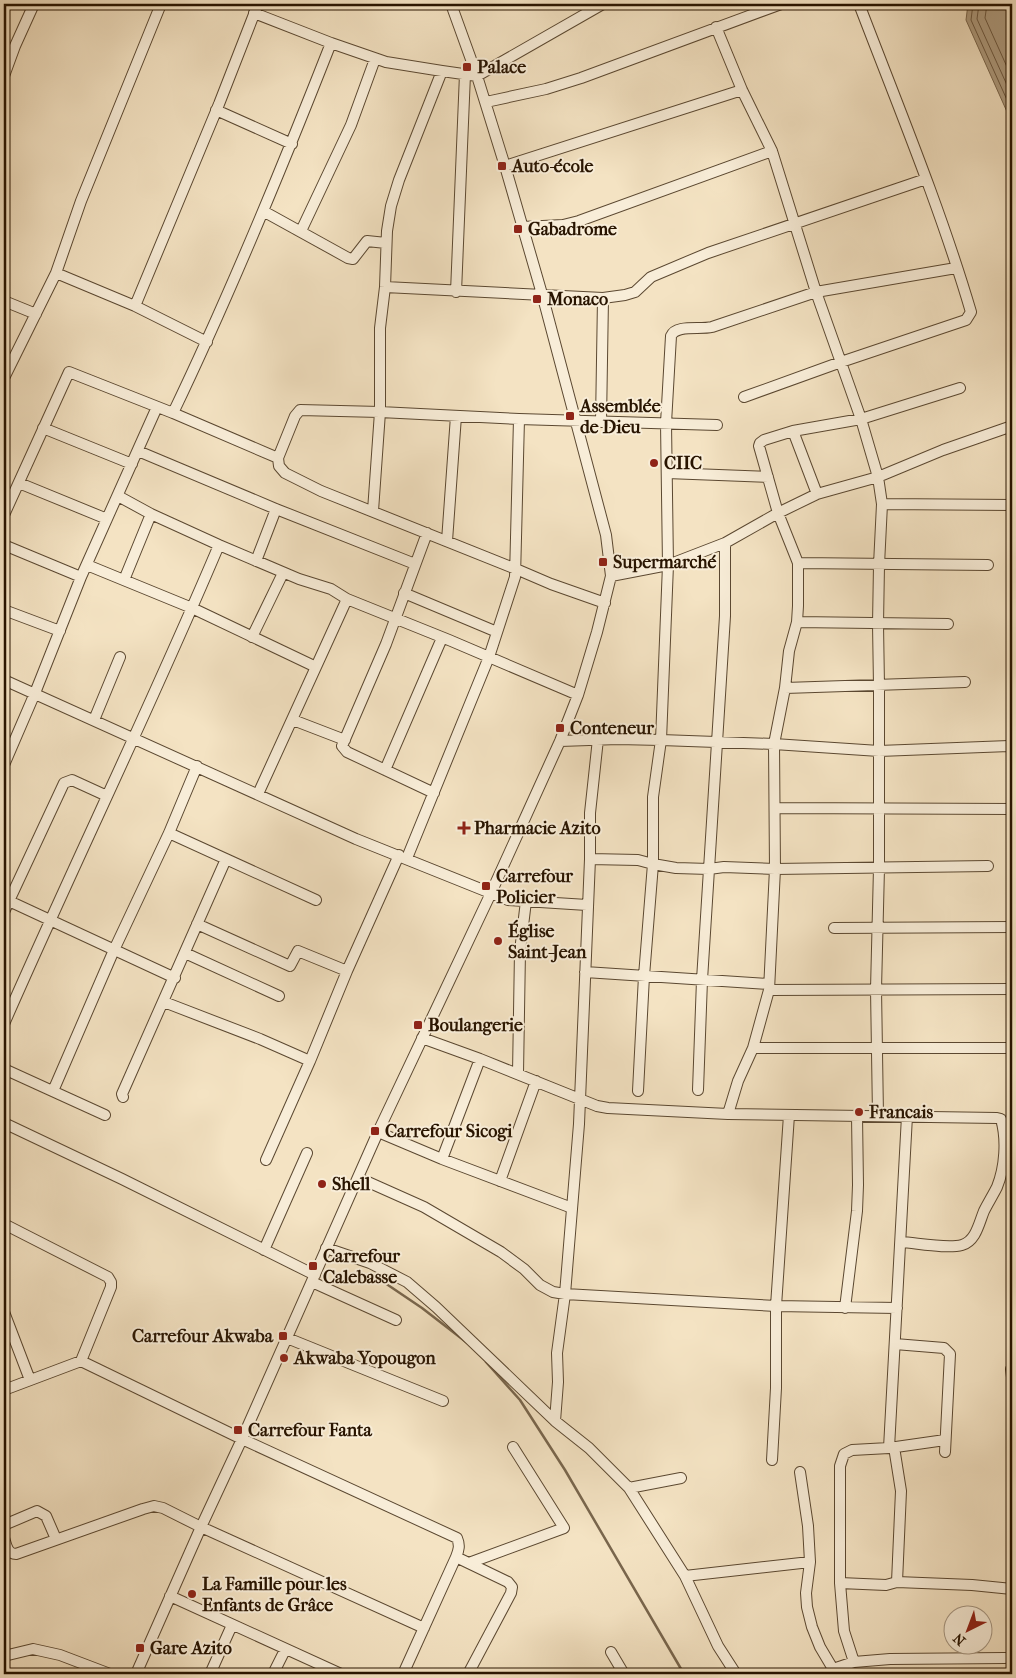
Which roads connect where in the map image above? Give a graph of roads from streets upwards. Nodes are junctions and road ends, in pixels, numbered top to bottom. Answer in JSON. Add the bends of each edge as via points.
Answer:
{"nodes":[{"id":1,"x":34,"y":4,"type":"edge"},
{"id":2,"x":161,"y":4,"type":"edge"},
{"id":3,"x":450,"y":4,"type":"edge"},
{"id":4,"x":603,"y":4,"type":"edge"},
{"id":5,"x":781,"y":4,"type":"edge"},
{"id":6,"x":859,"y":4,"type":"edge"},
{"id":7,"x":256,"y":8,"type":"edge"},
{"id":8,"x":716,"y":27,"type":"junction"},
{"id":9,"x":331,"y":43,"type":"junction"},
{"id":10,"x":375,"y":59,"type":"junction"},
{"id":11,"x":442,"y":72,"type":"junction"},
{"id":12,"x":465,"y":74,"type":"junction"},
{"id":13,"x":4,"y":76,"type":"edge"},
{"id":14,"x":477,"y":76,"type":"junction"},
{"id":15,"x":742,"y":90,"type":"junction"},
{"id":16,"x":486,"y":102,"type":"junction"},
{"id":17,"x":216,"y":110,"type":"junction"},
{"id":18,"x":292,"y":144,"type":"junction"},
{"id":19,"x":772,"y":151,"type":"junction"},
{"id":20,"x":505,"y":166,"type":"junction"},
{"id":21,"x":926,"y":179,"type":"junction"},
{"id":22,"x":263,"y":211,"type":"junction"},
{"id":23,"x":796,"y":224,"type":"junction"},
{"id":24,"x":522,"y":226,"type":"junction"},
{"id":25,"x":301,"y":231,"type":"junction"},
{"id":26,"x":386,"y":243,"type":"junction"},
{"id":27,"x":956,"y":268,"type":"junction"},
{"id":28,"x":56,"y":273,"type":"junction"},
{"id":29,"x":385,"y":287,"type":"junction"},
{"id":30,"x":456,"y":292,"type":"junction"},
{"id":31,"x":816,"y":292,"type":"junction"},
{"id":32,"x":542,"y":294,"type":"junction"},
{"id":33,"x":603,"y":298,"type":"junction"},
{"id":34,"x":4,"y":301,"type":"edge"},
{"id":35,"x":135,"y":306,"type":"junction"},
{"id":36,"x":36,"y":314,"type":"junction"},
{"id":37,"x":207,"y":342,"type":"junction"},
{"id":38,"x":841,"y":362,"type":"junction"},
{"id":39,"x":4,"y":378,"type":"edge"},
{"id":40,"x":960,"y":388,"type":"dead end"},
{"id":41,"x":744,"y":397,"type":"dead end"},
{"id":42,"x":157,"y":407,"type":"junction"},
{"id":43,"x":380,"y":412,"type":"junction"},
{"id":44,"x":173,"y":413,"type":"junction"},
{"id":45,"x":456,"y":416,"type":"junction"},
{"id":46,"x":519,"y":419,"type":"junction"},
{"id":47,"x":861,"y":419,"type":"junction"},
{"id":48,"x":576,"y":421,"type":"junction"},
{"id":49,"x":601,"y":422,"type":"junction"},
{"id":50,"x":666,"y":424,"type":"junction"},
{"id":51,"x":717,"y":425,"type":"dead end"},
{"id":52,"x":1012,"y":426,"type":"edge"},
{"id":53,"x":43,"y":428,"type":"junction"},
{"id":54,"x":793,"y":431,"type":"junction"},
{"id":55,"x":138,"y":452,"type":"junction"},
{"id":56,"x":278,"y":458,"type":"junction"},
{"id":57,"x":132,"y":464,"type":"junction"},
{"id":58,"x":667,"y":473,"type":"junction"},
{"id":59,"x":878,"y":476,"type":"junction"},
{"id":60,"x":768,"y":478,"type":"junction"},
{"id":61,"x":19,"y":483,"type":"junction"},
{"id":62,"x":817,"y":494,"type":"junction"},
{"id":63,"x":118,"y":496,"type":"junction"},
{"id":64,"x":882,"y":504,"type":"junction"},
{"id":65,"x":1012,"y":505,"type":"edge"},
{"id":66,"x":276,"y":509,"type":"junction"},
{"id":67,"x":373,"y":511,"type":"junction"},
{"id":68,"x":778,"y":512,"type":"junction"},
{"id":69,"x":151,"y":514,"type":"junction"},
{"id":70,"x":4,"y":515,"type":"edge"},
{"id":71,"x":107,"y":519,"type":"junction"},
{"id":72,"x":427,"y":533,"type":"junction"},
{"id":73,"x":448,"y":541,"type":"junction"},
{"id":74,"x":725,"y":543,"type":"junction"},
{"id":75,"x":4,"y":545,"type":"edge"},
{"id":76,"x":218,"y":545,"type":"junction"},
{"id":77,"x":256,"y":561,"type":"junction"},
{"id":78,"x":798,"y":563,"type":"junction"},
{"id":79,"x":415,"y":564,"type":"junction"},
{"id":80,"x":87,"y":565,"type":"junction"},
{"id":81,"x":668,"y":565,"type":"junction"},
{"id":82,"x":878,"y":565,"type":"junction"},
{"id":83,"x":988,"y":565,"type":"dead end"},
{"id":84,"x":516,"y":569,"type":"junction"},
{"id":85,"x":283,"y":572,"type":"junction"},
{"id":86,"x":611,"y":576,"type":"junction"},
{"id":87,"x":81,"y":577,"type":"junction"},
{"id":88,"x":124,"y":580,"type":"junction"},
{"id":89,"x":404,"y":593,"type":"junction"},
{"id":90,"x":347,"y":599,"type":"junction"},
{"id":91,"x":605,"y":603,"type":"junction"},
{"id":92,"x":192,"y":608,"type":"junction"},
{"id":93,"x":4,"y":610,"type":"edge"},
{"id":94,"x":394,"y":618,"type":"junction"},
{"id":95,"x":797,"y":622,"type":"junction"},
{"id":96,"x":878,"y":624,"type":"junction"},
{"id":97,"x":948,"y":624,"type":"dead end"},
{"id":98,"x":60,"y":631,"type":"junction"},
{"id":99,"x":497,"y":632,"type":"junction"},
{"id":100,"x":252,"y":637,"type":"junction"},
{"id":101,"x":442,"y":638,"type":"junction"},
{"id":102,"x":120,"y":657,"type":"dead end"},
{"id":103,"x":489,"y":657,"type":"junction"},
{"id":104,"x":316,"y":667,"type":"junction"},
{"id":105,"x":4,"y":680,"type":"edge"},
{"id":106,"x":965,"y":682,"type":"dead end"},
{"id":107,"x":879,"y":686,"type":"junction"},
{"id":108,"x":785,"y":688,"type":"junction"},
{"id":109,"x":34,"y":693,"type":"junction"},
{"id":110,"x":578,"y":694,"type":"junction"},
{"id":111,"x":94,"y":720,"type":"junction"},
{"id":112,"x":293,"y":720,"type":"junction"},
{"id":113,"x":133,"y":738,"type":"junction"},
{"id":114,"x":598,"y":739,"type":"junction"},
{"id":115,"x":345,"y":740,"type":"junction"},
{"id":116,"x":661,"y":740,"type":"junction"},
{"id":117,"x":560,"y":741,"type":"junction"},
{"id":118,"x":716,"y":742,"type":"junction"},
{"id":119,"x":774,"y":744,"type":"junction"},
{"id":120,"x":1012,"y":748,"type":"edge"},
{"id":121,"x":879,"y":751,"type":"junction"},
{"id":122,"x":6,"y":752,"type":"edge"},
{"id":123,"x":4,"y":765,"type":"edge"},
{"id":124,"x":197,"y":766,"type":"junction"},
{"id":125,"x":385,"y":770,"type":"junction"},
{"id":126,"x":434,"y":792,"type":"junction"},
{"id":127,"x":258,"y":794,"type":"junction"},
{"id":128,"x":107,"y":796,"type":"junction"},
{"id":129,"x":775,"y":808,"type":"junction"},
{"id":130,"x":879,"y":809,"type":"junction"},
{"id":131,"x":1012,"y":810,"type":"edge"},
{"id":132,"x":169,"y":833,"type":"junction"},
{"id":133,"x":403,"y":857,"type":"junction"},
{"id":134,"x":226,"y":859,"type":"junction"},
{"id":135,"x":590,"y":859,"type":"junction"},
{"id":136,"x":654,"y":864,"type":"junction"},
{"id":137,"x":988,"y":866,"type":"dead end"},
{"id":138,"x":775,"y":868,"type":"junction"},
{"id":139,"x":879,"y":868,"type":"junction"},
{"id":140,"x":709,"y":869,"type":"junction"},
{"id":141,"x":491,"y":893,"type":"junction"},
{"id":142,"x":9,"y":900,"type":"junction"},
{"id":143,"x":316,"y":900,"type":"dead end"},
{"id":144,"x":526,"y":901,"type":"junction"},
{"id":145,"x":587,"y":906,"type":"junction"},
{"id":146,"x":4,"y":912,"type":"edge"},
{"id":147,"x":50,"y":919,"type":"junction"},
{"id":148,"x":197,"y":924,"type":"junction"},
{"id":149,"x":1012,"y":926,"type":"edge"},
{"id":150,"x":834,"y":928,"type":"dead end"},
{"id":151,"x":877,"y":928,"type":"junction"},
{"id":152,"x":114,"y":950,"type":"junction"},
{"id":153,"x":185,"y":953,"type":"junction"},
{"id":154,"x":347,"y":972,"type":"junction"},
{"id":155,"x":585,"y":972,"type":"junction"},
{"id":156,"x":644,"y":976,"type":"junction"},
{"id":157,"x":175,"y":978,"type":"junction"},
{"id":158,"x":702,"y":980,"type":"junction"},
{"id":159,"x":769,"y":987,"type":"junction"},
{"id":160,"x":876,"y":989,"type":"junction"},
{"id":161,"x":1012,"y":989,"type":"edge"},
{"id":162,"x":279,"y":996,"type":"dead end"},
{"id":163,"x":164,"y":1002,"type":"junction"},
{"id":164,"x":4,"y":1024,"type":"edge"},
{"id":165,"x":422,"y":1038,"type":"junction"},
{"id":166,"x":753,"y":1048,"type":"junction"},
{"id":167,"x":877,"y":1048,"type":"junction"},
{"id":168,"x":1010,"y":1048,"type":"dead end"},
{"id":169,"x":480,"y":1059,"type":"junction"},
{"id":170,"x":310,"y":1061,"type":"junction"},
{"id":171,"x":4,"y":1069,"type":"edge"},
{"id":172,"x":518,"y":1074,"type":"junction"},
{"id":173,"x":536,"y":1081,"type":"junction"},
{"id":174,"x":698,"y":1090,"type":"dead end"},
{"id":175,"x":53,"y":1091,"type":"junction"},
{"id":176,"x":638,"y":1091,"type":"dead end"},
{"id":177,"x":123,"y":1097,"type":"dead end"},
{"id":178,"x":580,"y":1098,"type":"junction"},
{"id":179,"x":728,"y":1114,"type":"junction"},
{"id":180,"x":789,"y":1115,"type":"junction"},
{"id":181,"x":105,"y":1116,"type":"dead end"},
{"id":182,"x":857,"y":1116,"type":"junction"},
{"id":183,"x":878,"y":1116,"type":"junction"},
{"id":184,"x":907,"y":1116,"type":"junction"},
{"id":185,"x":4,"y":1123,"type":"edge"},
{"id":186,"x":378,"y":1132,"type":"junction"},
{"id":187,"x":307,"y":1153,"type":"dead end"},
{"id":188,"x":442,"y":1159,"type":"junction"},
{"id":189,"x":266,"y":1160,"type":"dead end"},
{"id":190,"x":359,"y":1178,"type":"junction"},
{"id":191,"x":500,"y":1181,"type":"junction"},
{"id":192,"x":572,"y":1208,"type":"junction"},
{"id":193,"x":4,"y":1224,"type":"edge"},
{"id":194,"x":901,"y":1242,"type":"junction"},
{"id":195,"x":326,"y":1248,"type":"junction"},
{"id":196,"x":264,"y":1250,"type":"junction"},
{"id":197,"x":313,"y":1278,"type":"junction"},
{"id":198,"x":565,"y":1294,"type":"junction"},
{"id":199,"x":776,"y":1306,"type":"junction"},
{"id":200,"x":845,"y":1308,"type":"junction"},
{"id":201,"x":897,"y":1308,"type":"junction"},
{"id":202,"x":4,"y":1312,"type":"edge"},
{"id":203,"x":396,"y":1320,"type":"dead end"},
{"id":204,"x":287,"y":1338,"type":"junction"},
{"id":205,"x":895,"y":1344,"type":"junction"},
{"id":206,"x":81,"y":1361,"type":"junction"},
{"id":207,"x":30,"y":1380,"type":"junction"},
{"id":208,"x":4,"y":1390,"type":"edge"},
{"id":209,"x":443,"y":1401,"type":"dead end"},
{"id":210,"x":555,"y":1421,"type":"junction"},
{"id":211,"x":242,"y":1440,"type":"junction"},
{"id":212,"x":945,"y":1440,"type":"junction"},
{"id":213,"x":892,"y":1447,"type":"junction"},
{"id":214,"x":513,"y":1448,"type":"dead end"},
{"id":215,"x":945,"y":1452,"type":"dead end"},
{"id":216,"x":772,"y":1460,"type":"dead end"},
{"id":217,"x":800,"y":1472,"type":"dead end"},
{"id":218,"x":681,"y":1478,"type":"dead end"},
{"id":219,"x":629,"y":1488,"type":"junction"},
{"id":220,"x":4,"y":1525,"type":"edge"},
{"id":221,"x":201,"y":1527,"type":"junction"},
{"id":222,"x":4,"y":1538,"type":"edge"},
{"id":223,"x":56,"y":1540,"type":"junction"},
{"id":224,"x":456,"y":1557,"type":"junction"},
{"id":225,"x":810,"y":1562,"type":"junction"},
{"id":226,"x":469,"y":1563,"type":"junction"},
{"id":227,"x":685,"y":1576,"type":"junction"},
{"id":228,"x":897,"y":1582,"type":"junction"},
{"id":229,"x":840,"y":1583,"type":"junction"},
{"id":230,"x":1012,"y":1589,"type":"edge"},
{"id":231,"x":170,"y":1596,"type":"junction"},
{"id":232,"x":232,"y":1625,"type":"junction"},
{"id":233,"x":424,"y":1628,"type":"junction"},
{"id":234,"x":285,"y":1650,"type":"junction"},
{"id":235,"x":611,"y":1652,"type":"dead end"},
{"id":236,"x":4,"y":1656,"type":"edge"},
{"id":237,"x":1005,"y":1658,"type":"dead end"},
{"id":238,"x":854,"y":1662,"type":"junction"},
{"id":239,"x":834,"y":1672,"type":"edge"},
{"id":240,"x":336,"y":1673,"type":"edge"},
{"id":241,"x":110,"y":1674,"type":"edge"},
{"id":242,"x":136,"y":1674,"type":"edge"},
{"id":243,"x":210,"y":1674,"type":"edge"},
{"id":244,"x":273,"y":1674,"type":"edge"},
{"id":245,"x":403,"y":1674,"type":"edge"},
{"id":246,"x":468,"y":1674,"type":"edge"},
{"id":247,"x":624,"y":1674,"type":"edge"},
{"id":248,"x":736,"y":1674,"type":"edge"}],
"edges":[{"from":1,"to":13,"type":"street"},
{"from":2,"to":28,"type":"street","via":[[81,201]]},
{"from":3,"to":14,"type":"street"},
{"from":4,"to":14,"type":"street"},
{"from":5,"to":8,"type":"street"},
{"from":6,"to":21,"type":"street"},
{"from":7,"to":9,"type":"street"},
{"from":7,"to":17,"type":"street"},
{"from":8,"to":15,"type":"street"},
{"from":8,"to":16,"type":"street","via":[[581,78]]},
{"from":9,"to":10,"type":"street"},
{"from":9,"to":18,"type":"street"},
{"from":10,"to":11,"type":"street"},
{"from":10,"to":25,"type":"street","via":[[351,125]]},
{"from":11,"to":12,"type":"street"},
{"from":11,"to":26,"type":"street","via":[[398,180]]},
{"from":12,"to":14,"type":"street"},
{"from":12,"to":30,"type":"street"},
{"from":14,"to":16,"type":"street"},
{"from":15,"to":19,"type":"street"},
{"from":15,"to":20,"type":"street"},
{"from":16,"to":20,"type":"street"},
{"from":17,"to":18,"type":"street"},
{"from":17,"to":35,"type":"street"},
{"from":18,"to":22,"type":"street"},
{"from":19,"to":23,"type":"street"},
{"from":19,"to":24,"type":"street","via":[[580,221],[563,225]]},
{"from":20,"to":24,"type":"street"},
{"from":21,"to":23,"type":"street"},
{"from":21,"to":27,"type":"street"},
{"from":22,"to":25,"type":"street"},
{"from":22,"to":37,"type":"street"},
{"from":23,"to":31,"type":"street"},
{"from":23,"to":33,"type":"street","via":[[664,271],[635,292]]},
{"from":24,"to":32,"type":"street"},
{"from":25,"to":26,"type":"street","via":[[354,259],[367,241]]},
{"from":26,"to":29,"type":"street"},
{"from":27,"to":31,"type":"street"},
{"from":27,"to":38,"type":"street","via":[[971,312],[966,320]]},
{"from":28,"to":35,"type":"street"},
{"from":28,"to":36,"type":"street"},
{"from":29,"to":30,"type":"street"},
{"from":29,"to":43,"type":"street","via":[[380,328]]},
{"from":30,"to":32,"type":"street"},
{"from":31,"to":38,"type":"street"},
{"from":31,"to":50,"type":"street","via":[[705,329],[682,328],[673,332]]},
{"from":32,"to":33,"type":"street"},
{"from":32,"to":48,"type":"street"},
{"from":33,"to":49,"type":"street"},
{"from":34,"to":36,"type":"street"},
{"from":35,"to":37,"type":"street"},
{"from":36,"to":39,"type":"street"},
{"from":37,"to":44,"type":"street"},
{"from":38,"to":41,"type":"street"},
{"from":38,"to":47,"type":"street"},
{"from":40,"to":47,"type":"street"},
{"from":42,"to":44,"type":"street"},
{"from":42,"to":53,"type":"street","via":[[69,372]]},
{"from":42,"to":55,"type":"street"},
{"from":43,"to":45,"type":"street"},
{"from":43,"to":56,"type":"street","via":[[300,410],[291,423]]},
{"from":43,"to":67,"type":"street"},
{"from":44,"to":56,"type":"street"},
{"from":45,"to":46,"type":"street"},
{"from":45,"to":73,"type":"street"},
{"from":46,"to":48,"type":"street"},
{"from":46,"to":84,"type":"street"},
{"from":47,"to":54,"type":"street"},
{"from":47,"to":59,"type":"street"},
{"from":48,"to":49,"type":"street"},
{"from":48,"to":86,"type":"street","via":[[606,535]]},
{"from":49,"to":50,"type":"street"},
{"from":50,"to":51,"type":"street"},
{"from":50,"to":58,"type":"street"},
{"from":52,"to":59,"type":"street"},
{"from":53,"to":57,"type":"street"},
{"from":53,"to":61,"type":"street"},
{"from":54,"to":60,"type":"street","via":[[760,443]]},
{"from":54,"to":62,"type":"street"},
{"from":55,"to":57,"type":"street"},
{"from":55,"to":66,"type":"street"},
{"from":56,"to":67,"type":"street","via":[[285,473],[297,480]]},
{"from":57,"to":63,"type":"street"},
{"from":58,"to":60,"type":"street"},
{"from":58,"to":81,"type":"street"},
{"from":59,"to":62,"type":"street"},
{"from":59,"to":64,"type":"street"},
{"from":60,"to":68,"type":"street"},
{"from":61,"to":70,"type":"street"},
{"from":61,"to":71,"type":"street"},
{"from":62,"to":68,"type":"street"},
{"from":63,"to":69,"type":"street"},
{"from":63,"to":71,"type":"street"},
{"from":64,"to":65,"type":"street"},
{"from":64,"to":82,"type":"street"},
{"from":66,"to":77,"type":"street"},
{"from":66,"to":79,"type":"street"},
{"from":67,"to":72,"type":"street"},
{"from":68,"to":74,"type":"street"},
{"from":68,"to":78,"type":"street"},
{"from":69,"to":76,"type":"street"},
{"from":69,"to":88,"type":"street"},
{"from":71,"to":80,"type":"street"},
{"from":72,"to":73,"type":"street"},
{"from":72,"to":79,"type":"street"},
{"from":73,"to":84,"type":"street"},
{"from":74,"to":81,"type":"street"},
{"from":74,"to":118,"type":"street"},
{"from":75,"to":87,"type":"street"},
{"from":76,"to":77,"type":"street"},
{"from":76,"to":92,"type":"street"},
{"from":77,"to":85,"type":"street"},
{"from":78,"to":82,"type":"street"},
{"from":78,"to":95,"type":"street"},
{"from":79,"to":89,"type":"street"},
{"from":80,"to":87,"type":"street"},
{"from":80,"to":88,"type":"street"},
{"from":81,"to":86,"type":"street"},
{"from":81,"to":116,"type":"street"},
{"from":82,"to":83,"type":"street"},
{"from":82,"to":96,"type":"street"},
{"from":84,"to":91,"type":"street"},
{"from":84,"to":99,"type":"street"},
{"from":85,"to":90,"type":"street","via":[[331,589]]},
{"from":85,"to":100,"type":"street"},
{"from":86,"to":91,"type":"street"},
{"from":87,"to":98,"type":"street"},
{"from":88,"to":92,"type":"street"},
{"from":89,"to":94,"type":"street"},
{"from":89,"to":99,"type":"street"},
{"from":90,"to":94,"type":"street"},
{"from":90,"to":104,"type":"street"},
{"from":91,"to":110,"type":"street"},
{"from":92,"to":100,"type":"street"},
{"from":92,"to":113,"type":"street"},
{"from":93,"to":98,"type":"street"},
{"from":94,"to":101,"type":"street"},
{"from":94,"to":115,"type":"street"},
{"from":95,"to":96,"type":"street"},
{"from":95,"to":108,"type":"street","via":[[789,651]]},
{"from":96,"to":97,"type":"street"},
{"from":96,"to":107,"type":"street"},
{"from":98,"to":109,"type":"street"},
{"from":99,"to":103,"type":"street"},
{"from":100,"to":104,"type":"street"},
{"from":101,"to":103,"type":"street"},
{"from":101,"to":125,"type":"street"},
{"from":102,"to":111,"type":"street"},
{"from":103,"to":110,"type":"street"},
{"from":103,"to":126,"type":"street"},
{"from":104,"to":112,"type":"street"},
{"from":105,"to":109,"type":"street"},
{"from":106,"to":107,"type":"street"},
{"from":107,"to":108,"type":"street"},
{"from":107,"to":121,"type":"street"},
{"from":108,"to":119,"type":"street"},
{"from":109,"to":111,"type":"street"},
{"from":109,"to":122,"type":"street"},
{"from":110,"to":117,"type":"street"},
{"from":111,"to":113,"type":"street"},
{"from":112,"to":115,"type":"street"},
{"from":112,"to":127,"type":"street"},
{"from":113,"to":124,"type":"street"},
{"from":113,"to":128,"type":"street"},
{"from":114,"to":116,"type":"street"},
{"from":114,"to":117,"type":"street"},
{"from":114,"to":135,"type":"street","via":[[590,813]]},
{"from":115,"to":125,"type":"street","via":[[342,746],[347,752]]},
{"from":116,"to":118,"type":"street"},
{"from":116,"to":136,"type":"street","via":[[653,797]]},
{"from":117,"to":141,"type":"street"},
{"from":118,"to":119,"type":"street"},
{"from":118,"to":140,"type":"street"},
{"from":119,"to":121,"type":"street"},
{"from":119,"to":129,"type":"street"},
{"from":120,"to":121,"type":"street"},
{"from":121,"to":130,"type":"street"},
{"from":122,"to":123,"type":"street"},
{"from":124,"to":127,"type":"street"},
{"from":124,"to":132,"type":"street"},
{"from":125,"to":126,"type":"street"},
{"from":126,"to":133,"type":"street"},
{"from":127,"to":133,"type":"street"},
{"from":128,"to":142,"type":"street","via":[[72,780],[64,782]]},
{"from":128,"to":147,"type":"street"},
{"from":129,"to":130,"type":"street"},
{"from":129,"to":138,"type":"street"},
{"from":130,"to":131,"type":"street"},
{"from":130,"to":139,"type":"street"},
{"from":132,"to":134,"type":"street"},
{"from":132,"to":152,"type":"street"},
{"from":133,"to":141,"type":"street"},
{"from":133,"to":154,"type":"street"},
{"from":134,"to":143,"type":"street"},
{"from":134,"to":148,"type":"street"},
{"from":135,"to":136,"type":"street","via":[[638,860]]},
{"from":135,"to":145,"type":"street"},
{"from":136,"to":140,"type":"street"},
{"from":136,"to":156,"type":"street"},
{"from":137,"to":139,"type":"street"},
{"from":138,"to":139,"type":"street"},
{"from":138,"to":140,"type":"street"},
{"from":138,"to":159,"type":"street"},
{"from":139,"to":151,"type":"street"},
{"from":140,"to":158,"type":"street"},
{"from":141,"to":144,"type":"street","via":[[508,900]]},
{"from":141,"to":165,"type":"street"},
{"from":142,"to":146,"type":"street"},
{"from":142,"to":147,"type":"street"},
{"from":144,"to":145,"type":"street"},
{"from":144,"to":172,"type":"street","via":[[520,951]]},
{"from":145,"to":155,"type":"street"},
{"from":147,"to":152,"type":"street"},
{"from":147,"to":164,"type":"street"},
{"from":148,"to":153,"type":"street"},
{"from":148,"to":154,"type":"street","via":[[290,966],[298,951]]},
{"from":149,"to":151,"type":"street"},
{"from":150,"to":151,"type":"street"},
{"from":151,"to":160,"type":"street"},
{"from":152,"to":157,"type":"street"},
{"from":152,"to":175,"type":"street"},
{"from":153,"to":157,"type":"street"},
{"from":153,"to":162,"type":"street"},
{"from":154,"to":170,"type":"street"},
{"from":155,"to":156,"type":"street"},
{"from":155,"to":178,"type":"street"},
{"from":156,"to":158,"type":"street"},
{"from":156,"to":176,"type":"street"},
{"from":157,"to":163,"type":"street"},
{"from":158,"to":159,"type":"street"},
{"from":158,"to":174,"type":"street"},
{"from":159,"to":160,"type":"street"},
{"from":159,"to":166,"type":"street"},
{"from":160,"to":161,"type":"street"},
{"from":160,"to":167,"type":"street"},
{"from":163,"to":170,"type":"street"},
{"from":163,"to":177,"type":"street"},
{"from":165,"to":169,"type":"street"},
{"from":165,"to":186,"type":"street"},
{"from":166,"to":167,"type":"street"},
{"from":166,"to":179,"type":"street"},
{"from":167,"to":168,"type":"street"},
{"from":167,"to":183,"type":"street"},
{"from":169,"to":172,"type":"street"},
{"from":169,"to":188,"type":"street"},
{"from":170,"to":189,"type":"street"},
{"from":171,"to":175,"type":"street"},
{"from":172,"to":173,"type":"street"},
{"from":173,"to":178,"type":"street"},
{"from":173,"to":191,"type":"street"},
{"from":175,"to":181,"type":"street"},
{"from":178,"to":179,"type":"street","via":[[608,1108]]},
{"from":178,"to":192,"type":"street"},
{"from":179,"to":180,"type":"street"},
{"from":180,"to":182,"type":"street"},
{"from":180,"to":199,"type":"street"},
{"from":182,"to":183,"type":"street"},
{"from":182,"to":200,"type":"street","via":[[857,1211]]},
{"from":183,"to":184,"type":"street"},
{"from":184,"to":194,"type":"street"},
{"from":184,"to":194,"type":"street","via":[[1001,1119],[1004,1148],[1002,1171],[996,1188],[975,1234],[968,1242],[952,1246]]},
{"from":185,"to":196,"type":"street"},
{"from":186,"to":188,"type":"street"},
{"from":186,"to":190,"type":"street"},
{"from":187,"to":196,"type":"street"},
{"from":188,"to":191,"type":"street"},
{"from":190,"to":195,"type":"street"},
{"from":190,"to":198,"type":"street","via":[[424,1207],[501,1252],[540,1285]]},
{"from":191,"to":192,"type":"street"},
{"from":192,"to":198,"type":"street"},
{"from":193,"to":206,"type":"street","via":[[108,1277],[111,1282]]},
{"from":194,"to":201,"type":"street"},
{"from":195,"to":197,"type":"street"},
{"from":195,"to":210,"type":"street","via":[[370,1263],[407,1282]]},
{"from":196,"to":197,"type":"street"},
{"from":197,"to":203,"type":"street"},
{"from":197,"to":204,"type":"street"},
{"from":198,"to":199,"type":"street"},
{"from":198,"to":210,"type":"street","via":[[557,1353]]},
{"from":199,"to":200,"type":"street"},
{"from":199,"to":216,"type":"street"},
{"from":200,"to":201,"type":"street"},
{"from":201,"to":205,"type":"street"},
{"from":202,"to":207,"type":"street"},
{"from":204,"to":209,"type":"street"},
{"from":204,"to":211,"type":"street"},
{"from":205,"to":212,"type":"street","via":[[944,1348],[950,1354]]},
{"from":205,"to":213,"type":"street"},
{"from":206,"to":207,"type":"street"},
{"from":206,"to":211,"type":"street"},
{"from":207,"to":208,"type":"street"},
{"from":210,"to":219,"type":"street","via":[[589,1448]]},
{"from":211,"to":221,"type":"street"},
{"from":211,"to":224,"type":"street","via":[[457,1538],[459,1548]]},
{"from":212,"to":213,"type":"street"},
{"from":212,"to":215,"type":"street"},
{"from":213,"to":228,"type":"street","via":[[902,1491]]},
{"from":213,"to":229,"type":"street","via":[[852,1450],[844,1454],[840,1466]]},
{"from":214,"to":226,"type":"street","via":[[564,1528]]},
{"from":217,"to":225,"type":"street"},
{"from":218,"to":219,"type":"street"},
{"from":219,"to":227,"type":"street"},
{"from":220,"to":223,"type":"street","via":[[37,1511],[46,1516]]},
{"from":221,"to":223,"type":"street","via":[[154,1506]]},
{"from":221,"to":231,"type":"street"},
{"from":221,"to":233,"type":"street"},
{"from":222,"to":223,"type":"street","via":[[12,1554]]},
{"from":224,"to":226,"type":"street"},
{"from":224,"to":233,"type":"street"},
{"from":225,"to":227,"type":"street"},
{"from":225,"to":239,"type":"street","via":[[806,1592],[812,1627]]},
{"from":226,"to":246,"type":"street","via":[[512,1587]]},
{"from":227,"to":248,"type":"street","via":[[718,1646]]},
{"from":228,"to":229,"type":"street"},
{"from":228,"to":230,"type":"street"},
{"from":229,"to":238,"type":"street","via":[[844,1631]]},
{"from":231,"to":232,"type":"street"},
{"from":231,"to":242,"type":"street"},
{"from":232,"to":234,"type":"street"},
{"from":232,"to":243,"type":"street"},
{"from":233,"to":245,"type":"street"},
{"from":234,"to":240,"type":"street"},
{"from":234,"to":244,"type":"street"},
{"from":235,"to":247,"type":"street"},
{"from":236,"to":241,"type":"street","via":[[33,1648]]},
{"from":237,"to":238,"type":"street"},
{"from":238,"to":239,"type":"street"}]}
